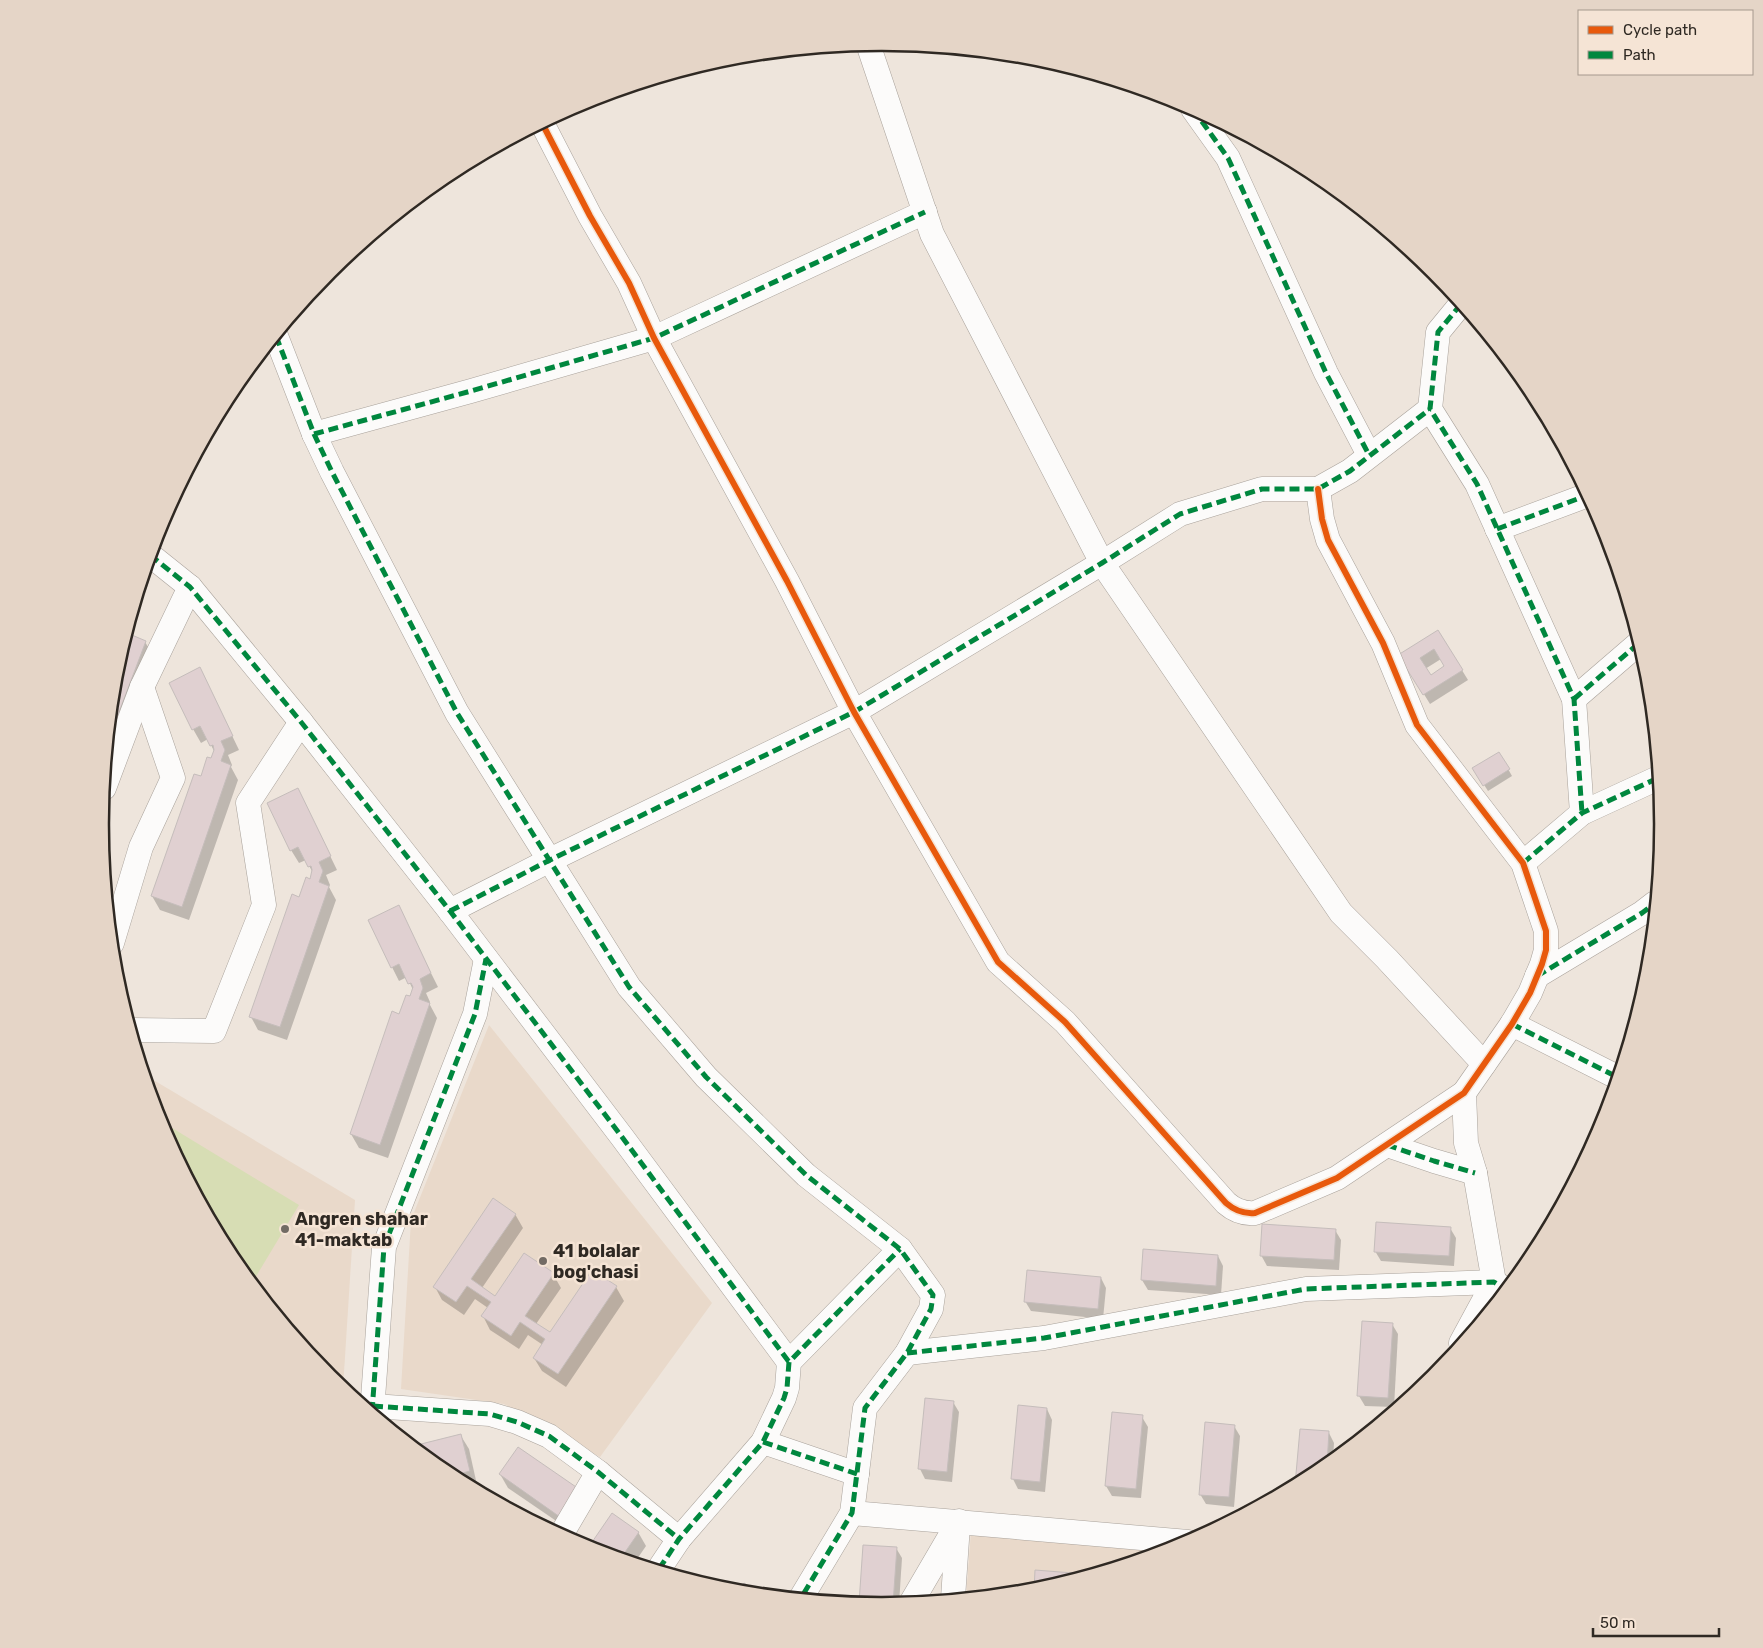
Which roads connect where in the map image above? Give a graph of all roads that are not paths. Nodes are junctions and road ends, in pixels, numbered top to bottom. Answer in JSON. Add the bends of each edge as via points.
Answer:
{"nodes":[{"id":1,"x":871,"y":51,"type":"edge"},
{"id":2,"x":1202,"y":121,"type":"edge"},
{"id":3,"x":545,"y":129,"type":"edge"},
{"id":4,"x":925,"y":212,"type":"junction"},
{"id":5,"x":1457,"y":309,"type":"edge"},
{"id":6,"x":654,"y":338,"type":"junction"},
{"id":7,"x":278,"y":342,"type":"edge"},
{"id":8,"x":1430,"y":410,"type":"junction"},
{"id":9,"x":314,"y":434,"type":"junction"},
{"id":10,"x":1369,"y":456,"type":"junction"},
{"id":11,"x":1318,"y":490,"type":"junction"},
{"id":12,"x":1582,"y":497,"type":"edge"},
{"id":13,"x":1497,"y":529,"type":"junction"},
{"id":14,"x":156,"y":560,"type":"edge"},
{"id":15,"x":1102,"y":563,"type":"junction"},
{"id":16,"x":190,"y":587,"type":"junction"},
{"id":17,"x":1634,"y":649,"type":"edge"},
{"id":18,"x":142,"y":687,"type":"junction"},
{"id":19,"x":1574,"y":699,"type":"junction"},
{"id":20,"x":854,"y":712,"type":"junction"},
{"id":21,"x":301,"y":722,"type":"junction"},
{"id":22,"x":110,"y":772,"type":"edge"},
{"id":23,"x":1653,"y":780,"type":"edge"},
{"id":24,"x":1582,"y":814,"type":"junction"},
{"id":25,"x":550,"y":860,"type":"junction"},
{"id":26,"x":1523,"y":863,"type":"junction"},
{"id":27,"x":1650,"y":907,"type":"edge"},
{"id":28,"x":450,"y":911,"type":"junction"},
{"id":29,"x":116,"y":930,"type":"edge"},
{"id":30,"x":486,"y":959,"type":"junction"},
{"id":31,"x":1537,"y":976,"type":"junction"},
{"id":32,"x":1512,"y":1024,"type":"junction"},
{"id":33,"x":137,"y":1030,"type":"edge"},
{"id":34,"x":1484,"y":1064,"type":"junction"},
{"id":35,"x":1612,"y":1074,"type":"edge"},
{"id":36,"x":1464,"y":1092,"type":"junction"},
{"id":37,"x":1387,"y":1145,"type":"junction"},
{"id":38,"x":1475,"y":1172,"type":"junction"},
{"id":39,"x":900,"y":1249,"type":"junction"},
{"id":40,"x":1500,"y":1286,"type":"edge"},
{"id":41,"x":1492,"y":1297,"type":"edge"},
{"id":42,"x":907,"y":1353,"type":"junction"},
{"id":43,"x":789,"y":1362,"type":"junction"},
{"id":44,"x":372,"y":1405,"type":"edge"},
{"id":45,"x":377,"y":1409,"type":"edge"},
{"id":46,"x":763,"y":1442,"type":"junction"},
{"id":47,"x":598,"y":1472,"type":"junction"},
{"id":48,"x":857,"y":1474,"type":"junction"},
{"id":49,"x":852,"y":1512,"type":"junction"},
{"id":50,"x":959,"y":1521,"type":"junction"},
{"id":51,"x":564,"y":1528,"type":"edge"},
{"id":52,"x":679,"y":1539,"type":"junction"},
{"id":53,"x":1171,"y":1540,"type":"edge"},
{"id":54,"x":662,"y":1564,"type":"edge"},
{"id":55,"x":804,"y":1592,"type":"edge"},
{"id":56,"x":953,"y":1593,"type":"edge"},
{"id":57,"x":915,"y":1596,"type":"edge"}],
"edges":[{"from":1,"to":4,"type":"street"},
{"from":2,"to":10,"type":"street","via":[[1228,158],[1326,373]]},
{"from":3,"to":6,"type":"street","via":[[629,283]]},
{"from":4,"to":6,"type":"street"},
{"from":4,"to":15,"type":"street","via":[[932,234]]},
{"from":5,"to":8,"type":"street","via":[[1438,332]]},
{"from":6,"to":9,"type":"street"},
{"from":6,"to":20,"type":"street","via":[[787,581]]},
{"from":7,"to":9,"type":"street"},
{"from":8,"to":10,"type":"street"},
{"from":8,"to":13,"type":"street","via":[[1477,484]]},
{"from":9,"to":25,"type":"street","via":[[457,713]]},
{"from":10,"to":11,"type":"street"},
{"from":11,"to":15,"type":"street","via":[[1262,489],[1180,514]]},
{"from":11,"to":26,"type":"street","via":[[1328,540],[1383,643],[1417,725]]},
{"from":12,"to":13,"type":"street"},
{"from":13,"to":19,"type":"street"},
{"from":14,"to":16,"type":"street"},
{"from":15,"to":20,"type":"street"},
{"from":15,"to":34,"type":"street","via":[[1341,913]]},
{"from":16,"to":18,"type":"street"},
{"from":16,"to":21,"type":"street"},
{"from":17,"to":19,"type":"street"},
{"from":18,"to":22,"type":"street"},
{"from":18,"to":29,"type":"street","via":[[173,778],[141,847]]},
{"from":19,"to":24,"type":"street"},
{"from":20,"to":25,"type":"street"},
{"from":20,"to":37,"type":"street","via":[[998,962],[1065,1022],[1230,1206],[1243,1213],[1255,1213],[1336,1178]]},
{"from":21,"to":28,"type":"street"},
{"from":21,"to":33,"type":"street","via":[[248,803],[264,905],[214,1031]]},
{"from":23,"to":24,"type":"street"},
{"from":24,"to":26,"type":"street"},
{"from":25,"to":28,"type":"street"},
{"from":25,"to":39,"type":"street","via":[[629,987],[706,1077],[806,1175]]},
{"from":26,"to":31,"type":"street","via":[[1546,931],[1546,950]]},
{"from":27,"to":31,"type":"street"},
{"from":28,"to":30,"type":"street"},
{"from":30,"to":43,"type":"street"},
{"from":30,"to":44,"type":"street","via":[[475,1014],[384,1247]]},
{"from":31,"to":32,"type":"street"},
{"from":32,"to":34,"type":"street"},
{"from":32,"to":35,"type":"street"},
{"from":34,"to":36,"type":"street"},
{"from":36,"to":37,"type":"street"},
{"from":36,"to":38,"type":"street","via":[[1466,1143]]},
{"from":37,"to":38,"type":"street"},
{"from":38,"to":40,"type":"street"},
{"from":39,"to":42,"type":"street","via":[[931,1291],[933,1300],[932,1309]]},
{"from":39,"to":43,"type":"street"},
{"from":40,"to":41,"type":"street"},
{"from":40,"to":42,"type":"street","via":[[1306,1290],[1044,1338]]},
{"from":42,"to":48,"type":"street","via":[[865,1408]]},
{"from":43,"to":46,"type":"street","via":[[784,1398]]},
{"from":45,"to":47,"type":"street","via":[[490,1414],[549,1436]]},
{"from":46,"to":48,"type":"street"},
{"from":46,"to":52,"type":"street"},
{"from":47,"to":51,"type":"street"},
{"from":47,"to":52,"type":"street"},
{"from":48,"to":49,"type":"street"},
{"from":49,"to":50,"type":"street"},
{"from":49,"to":55,"type":"street"},
{"from":50,"to":53,"type":"street"},
{"from":50,"to":56,"type":"street"},
{"from":50,"to":57,"type":"street"},
{"from":52,"to":54,"type":"street"}]}
